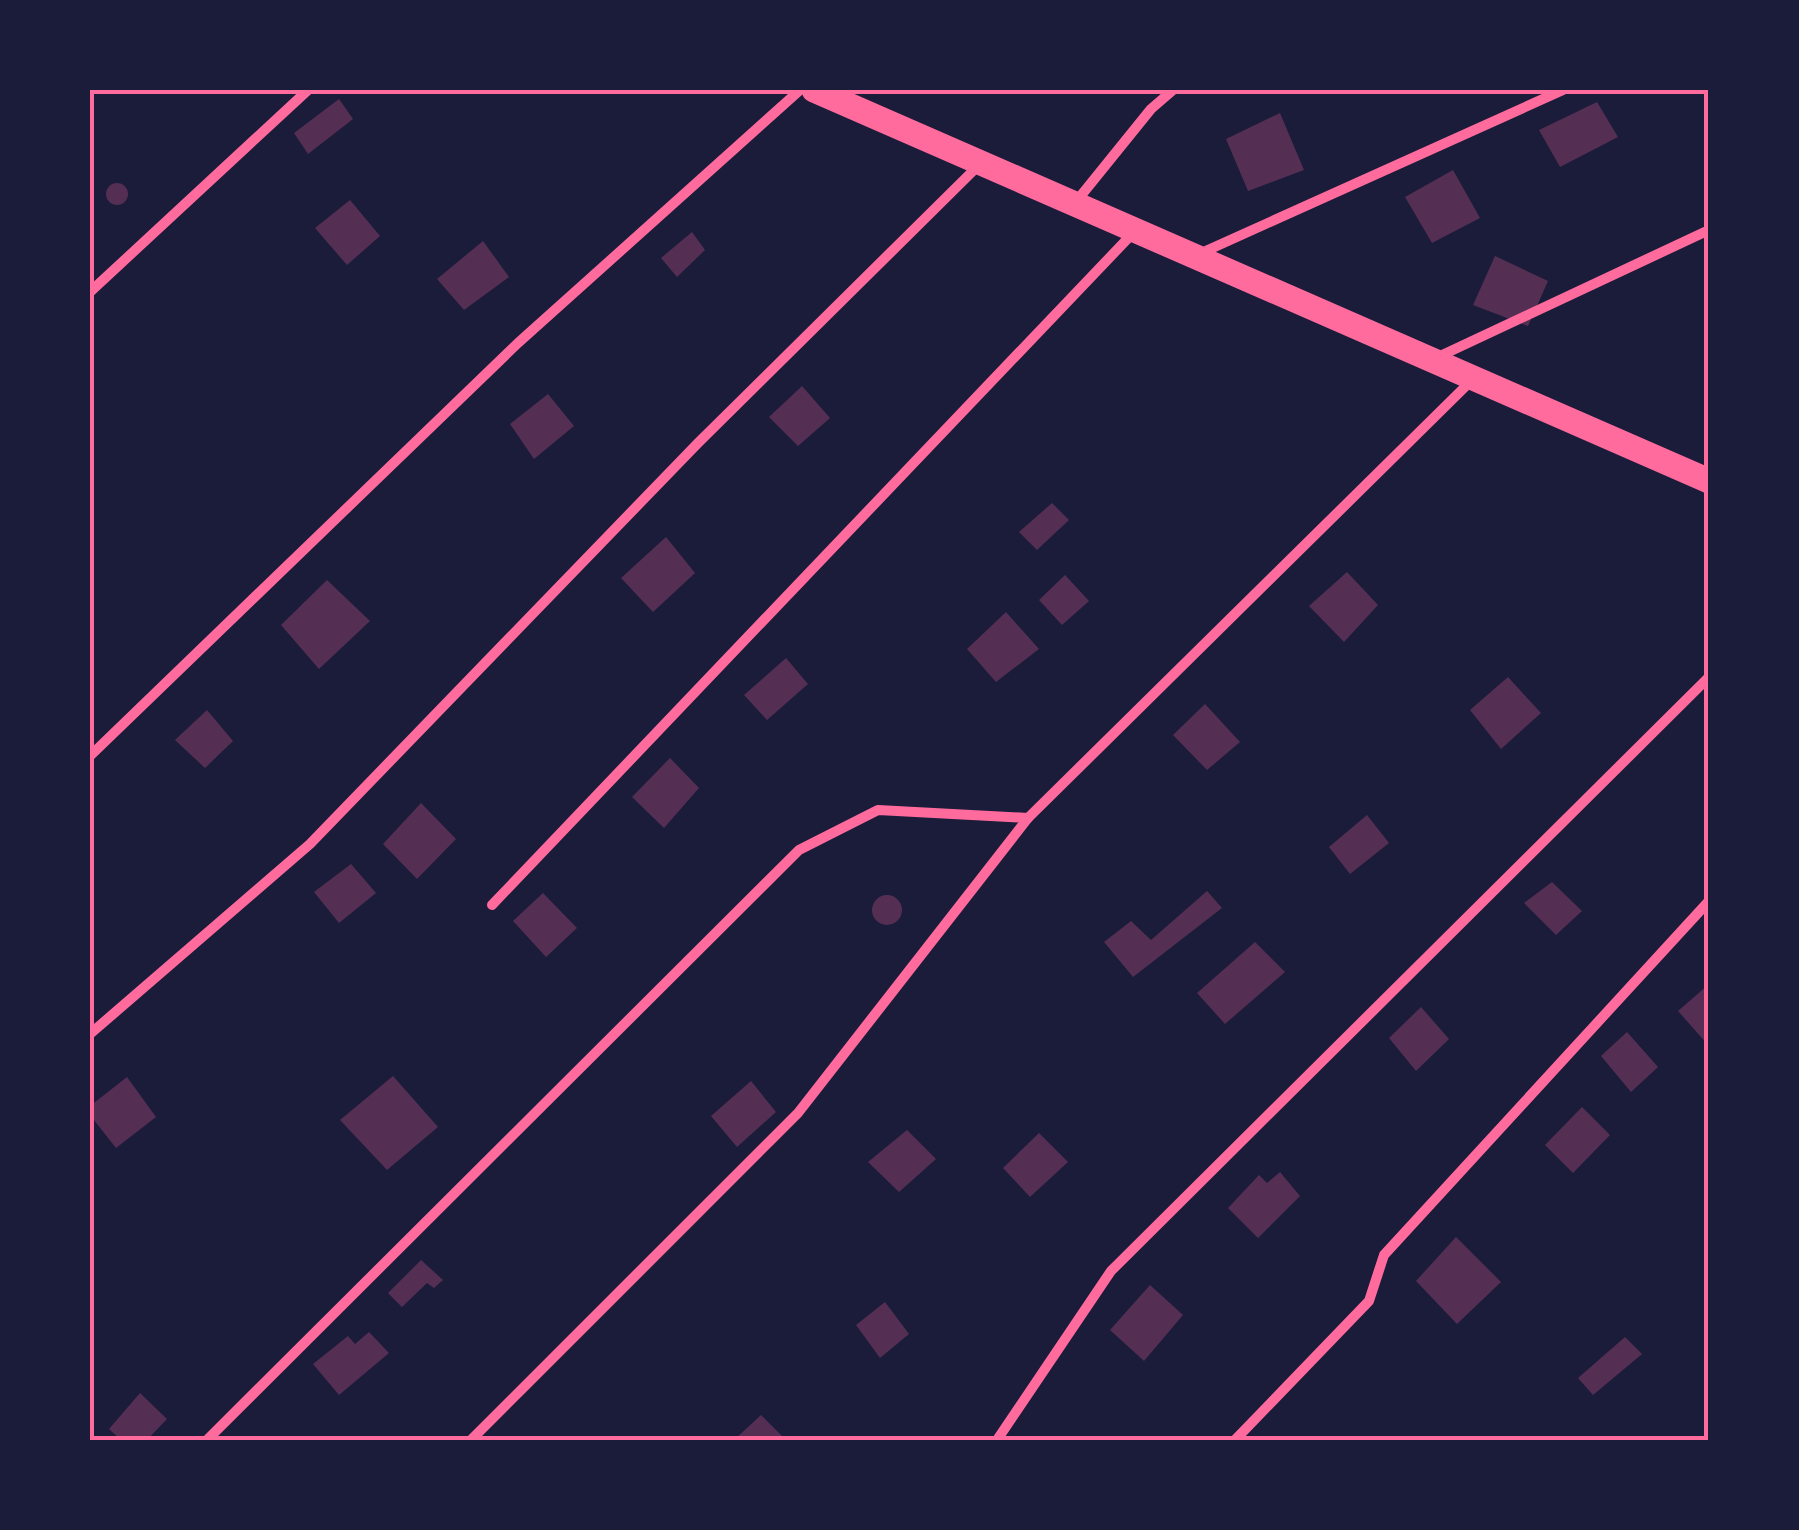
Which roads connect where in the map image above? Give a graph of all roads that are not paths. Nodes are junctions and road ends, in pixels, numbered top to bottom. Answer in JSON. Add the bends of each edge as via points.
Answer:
{"nodes":[{"id":1,"x":308,"y":90,"type":"edge"},
{"id":2,"x":800,"y":90,"type":"edge"},
{"id":3,"x":814,"y":90,"type":"edge"},
{"id":4,"x":1173,"y":90,"type":"edge"},
{"id":5,"x":1563,"y":90,"type":"edge"},
{"id":6,"x":980,"y":163,"type":"junction"},
{"id":7,"x":1075,"y":204,"type":"junction"},
{"id":8,"x":1709,"y":230,"type":"edge"},
{"id":9,"x":1135,"y":231,"type":"junction"},
{"id":10,"x":1194,"y":256,"type":"junction"},
{"id":11,"x":90,"y":292,"type":"edge"},
{"id":12,"x":1432,"y":360,"type":"junction"},
{"id":13,"x":1474,"y":378,"type":"junction"},
{"id":14,"x":1709,"y":481,"type":"edge"},
{"id":15,"x":1709,"y":677,"type":"edge"},
{"id":16,"x":90,"y":756,"type":"edge"},
{"id":17,"x":1028,"y":818,"type":"junction"},
{"id":18,"x":1709,"y":901,"type":"edge"},
{"id":19,"x":492,"y":905,"type":"dead end"},
{"id":20,"x":90,"y":1034,"type":"edge"},
{"id":21,"x":207,"y":1440,"type":"edge"},
{"id":22,"x":470,"y":1440,"type":"edge"},
{"id":23,"x":997,"y":1440,"type":"edge"},
{"id":24,"x":1234,"y":1440,"type":"edge"}],
"edges":[{"from":1,"to":11,"type":"street"},
{"from":2,"to":16,"type":"street","via":[[518,343]]},
{"from":3,"to":6,"type":"highway"},
{"from":4,"to":7,"type":"street"},
{"from":5,"to":10,"type":"street"},
{"from":6,"to":7,"type":"highway"},
{"from":6,"to":20,"type":"street","via":[[310,844]]},
{"from":7,"to":9,"type":"highway"},
{"from":8,"to":12,"type":"street"},
{"from":9,"to":10,"type":"highway"},
{"from":9,"to":19,"type":"street"},
{"from":10,"to":12,"type":"highway"},
{"from":12,"to":13,"type":"highway"},
{"from":13,"to":14,"type":"highway"},
{"from":13,"to":17,"type":"street"},
{"from":15,"to":23,"type":"street","via":[[1111,1271]]},
{"from":17,"to":21,"type":"street","via":[[878,810],[798,850]]},
{"from":17,"to":22,"type":"street","via":[[798,1112]]},
{"from":18,"to":24,"type":"street","via":[[1384,1255],[1370,1301]]}]}
